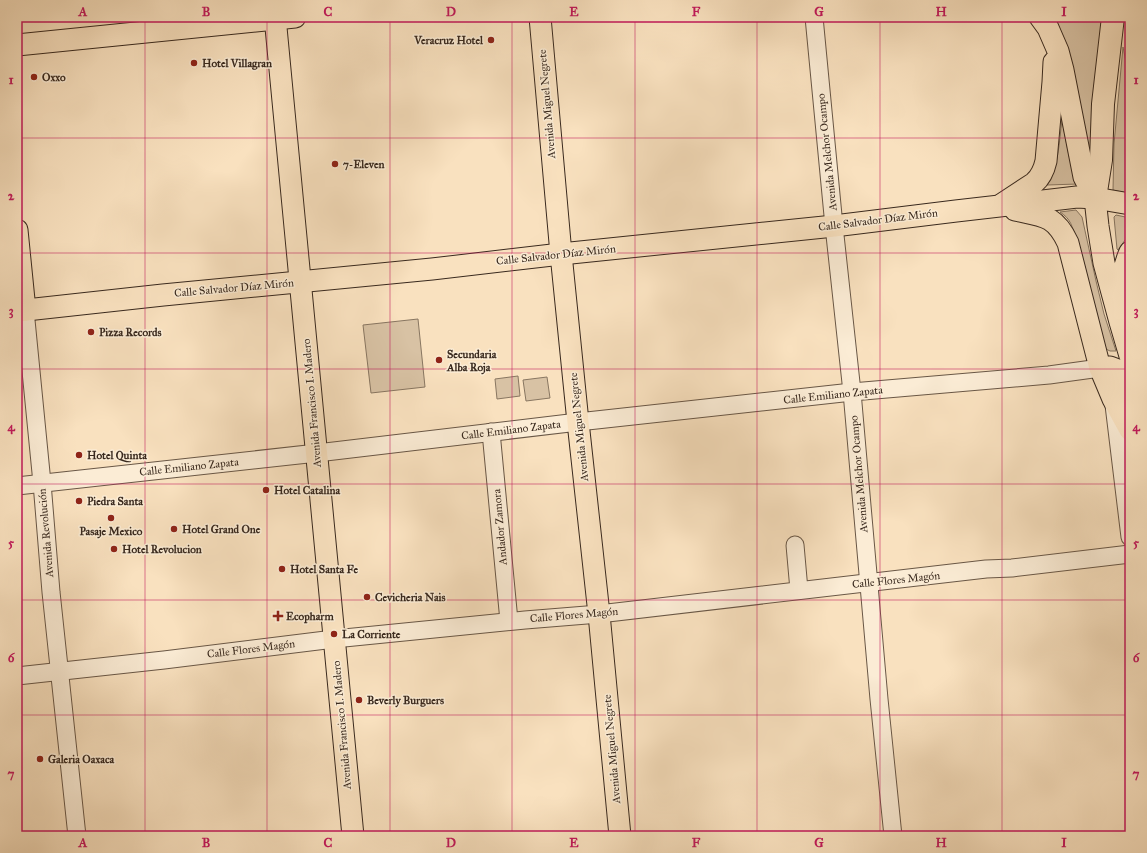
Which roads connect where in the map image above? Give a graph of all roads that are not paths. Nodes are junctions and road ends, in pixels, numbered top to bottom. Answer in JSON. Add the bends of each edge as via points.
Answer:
{"nodes":[{"id":1,"x":540,"y":17,"type":"edge"},
{"id":2,"x":814,"y":17,"type":"edge"},
{"id":3,"x":1040,"y":17,"type":"edge"},
{"id":4,"x":1113,"y":17,"type":"edge"},
{"id":5,"x":282,"y":18,"type":"edge"},
{"id":6,"x":1052,"y":38,"type":"junction"},
{"id":7,"x":17,"y":46,"type":"edge"},
{"id":8,"x":1095,"y":198,"type":"junction"},
{"id":9,"x":1130,"y":204,"type":"edge"},
{"id":10,"x":999,"y":206,"type":"junction"},
{"id":11,"x":834,"y":226,"type":"junction"},
{"id":12,"x":17,"y":230,"type":"edge"},
{"id":13,"x":1130,"y":252,"type":"edge"},
{"id":14,"x":561,"y":254,"type":"junction"},
{"id":15,"x":300,"y":282,"type":"junction"},
{"id":16,"x":21,"y":311,"type":"edge"},
{"id":17,"x":1120,"y":322,"type":"junction"},
{"id":18,"x":1130,"y":356,"type":"edge"},
{"id":19,"x":1100,"y":368,"type":"junction"},
{"id":20,"x":852,"y":392,"type":"junction"},
{"id":21,"x":1122,"y":396,"type":"edge"},
{"id":22,"x":578,"y":422,"type":"junction"},
{"id":23,"x":1130,"y":430,"type":"edge"},
{"id":24,"x":491,"y":432,"type":"junction"},
{"id":25,"x":316,"y":453,"type":"junction"},
{"id":26,"x":42,"y":483,"type":"junction"},
{"id":27,"x":17,"y":486,"type":"edge"},
{"id":28,"x":1130,"y":537,"type":"edge"},
{"id":29,"x":795,"y":545,"type":"dead end"},
{"id":30,"x":1130,"y":554,"type":"edge"},
{"id":31,"x":869,"y":583,"type":"junction"},
{"id":32,"x":799,"y":590,"type":"junction"},
{"id":33,"x":599,"y":614,"type":"junction"},
{"id":34,"x":509,"y":621,"type":"junction"},
{"id":35,"x":334,"y":639,"type":"junction"},
{"id":36,"x":60,"y":671,"type":"junction"},
{"id":37,"x":17,"y":676,"type":"edge"},
{"id":38,"x":77,"y":836,"type":"edge"},
{"id":39,"x":352,"y":836,"type":"edge"},
{"id":40,"x":620,"y":836,"type":"edge"},
{"id":41,"x":893,"y":836,"type":"edge"}],
"edges":[{"from":1,"to":14,"type":"main road","name":"Avenida Miguel Negrete"},
{"from":2,"to":11,"type":"street","name":"Avenida Melchor Ocampo"},
{"from":3,"to":6,"type":"main road"},
{"from":4,"to":8,"type":"highway","via":[[1103,104],[1101,160]]},
{"from":5,"to":7,"type":"main road"},
{"from":5,"to":15,"type":"main road","name":"Avenida Francisco I. Madero"},
{"from":6,"to":8,"type":"main road","via":[[1064,70],[1084,177]]},
{"from":6,"to":10,"type":"main road","via":[[1053,82],[1043,172],[1038,180]]},
{"from":8,"to":9,"type":"main road","name":"Calle Salvador Díaz Mirón"},
{"from":8,"to":10,"type":"main road","name":"Calle Salvador Díaz Mirón","via":[[1077,197]]},
{"from":8,"to":17,"type":"main road","via":[[1104,263]]},
{"from":10,"to":11,"type":"main road","name":"Calle Salvador Díaz Mirón"},
{"from":10,"to":19,"type":"main road","via":[[1045,217],[1053,221],[1064,235]]},
{"from":11,"to":14,"type":"main road","name":"Calle Salvador Díaz Mirón"},
{"from":11,"to":20,"type":"street","name":"Avenida Melchor Ocampo"},
{"from":12,"to":16,"type":"main road","name":"Avenida Revolución"},
{"from":13,"to":17,"type":"main road","via":[[1123,273]]},
{"from":14,"to":15,"type":"main road","name":"Calle Salvador Díaz Mirón"},
{"from":14,"to":22,"type":"main road","name":"Avenida Miguel Negrete"},
{"from":15,"to":16,"type":"main road","name":"Calle Salvador Díaz Mirón"},
{"from":15,"to":25,"type":"main road","name":"Avenida Francisco I. Madero"},
{"from":16,"to":26,"type":"street","name":"Avenida Revolución"},
{"from":17,"to":18,"type":"main road"},
{"from":19,"to":20,"type":"street","name":"Calle Emiliano Zapata"},
{"from":19,"to":21,"type":"main road","via":[[1110,367],[1118,370]]},
{"from":20,"to":22,"type":"street","name":"Calle Emiliano Zapata"},
{"from":20,"to":31,"type":"street","name":"Avenida Melchor Ocampo"},
{"from":21,"to":23,"type":"main road"},
{"from":21,"to":28,"type":"street"},
{"from":22,"to":24,"type":"street","name":"Calle Emiliano Zapata"},
{"from":22,"to":33,"type":"main road","name":"Avenida Miguel Negrete"},
{"from":24,"to":25,"type":"street","name":"Calle Emiliano Zapata"},
{"from":24,"to":34,"type":"street","name":"Andador Zamora"},
{"from":25,"to":26,"type":"street","name":"Calle Emiliano Zapata"},
{"from":25,"to":35,"type":"main road","name":"Avenida Francisco I. Madero"},
{"from":26,"to":27,"type":"street","name":"Calle Emiliano Zapata"},
{"from":26,"to":36,"type":"street","name":"Avenida Revolución"},
{"from":29,"to":32,"type":"street"},
{"from":30,"to":31,"type":"street","name":"Calle Flores Magón"},
{"from":31,"to":32,"type":"street","name":"Calle Flores Magón"},
{"from":31,"to":41,"type":"street","name":"Avenida Melchor Ocampo"},
{"from":32,"to":33,"type":"street","name":"Calle Flores Magón"},
{"from":33,"to":34,"type":"street","name":"Calle Flores Magón"},
{"from":33,"to":40,"type":"main road","name":"Avenida Miguel Negrete"},
{"from":34,"to":35,"type":"street","name":"Calle Flores Magón"},
{"from":35,"to":36,"type":"street","name":"Calle Flores Magón"},
{"from":35,"to":39,"type":"main road","name":"Avenida Francisco I. Madero"},
{"from":36,"to":37,"type":"street","name":"Calle Flores Magón"},
{"from":36,"to":38,"type":"street","name":"Avenida Revolución"}]}
